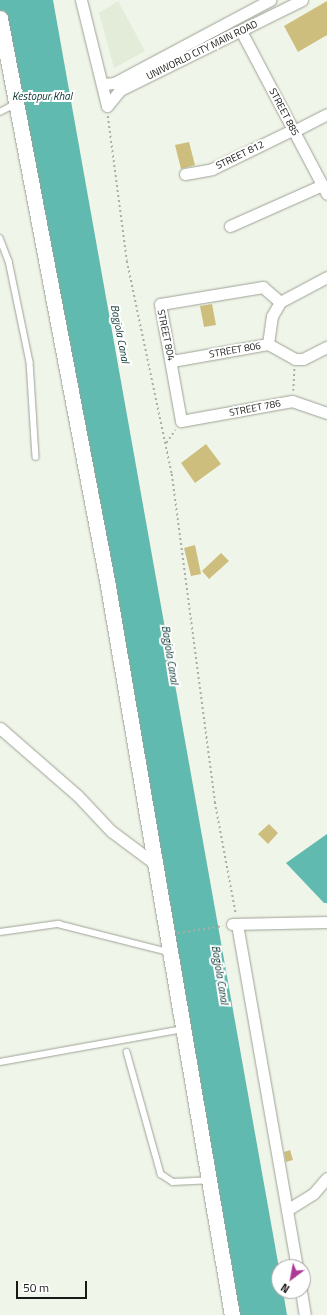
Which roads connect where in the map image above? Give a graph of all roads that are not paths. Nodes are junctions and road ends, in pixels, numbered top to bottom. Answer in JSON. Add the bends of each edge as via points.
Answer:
{"nodes":[{"id":1,"x":81,"y":0,"type":"edge"},
{"id":2,"x":270,"y":0,"type":"edge"},
{"id":3,"x":302,"y":0,"type":"edge"},
{"id":4,"x":0,"y":18,"type":"edge"},
{"id":5,"x":241,"y":31,"type":"junction"},
{"id":6,"x":103,"y":84,"type":"junction"},
{"id":7,"x":16,"y":104,"type":"junction"},
{"id":8,"x":0,"y":112,"type":"edge"},
{"id":9,"x":327,"y":114,"type":"edge"},
{"id":10,"x":294,"y":130,"type":"junction"},
{"id":11,"x":185,"y":174,"type":"dead end"},
{"id":12,"x":325,"y":190,"type":"edge"},
{"id":13,"x":230,"y":226,"type":"dead end"},
{"id":14,"x":0,"y":238,"type":"edge"},
{"id":15,"x":327,"y":277,"type":"edge"},
{"id":16,"x":280,"y":302,"type":"junction"},
{"id":17,"x":268,"y":344,"type":"junction"},
{"id":18,"x":327,"y":347,"type":"edge"},
{"id":19,"x":172,"y":361,"type":"junction"},
{"id":20,"x":327,"y":413,"type":"edge"},
{"id":21,"x":181,"y":421,"type":"joint"},
{"id":22,"x":36,"y":458,"type":"dead end"},
{"id":23,"x":0,"y":728,"type":"edge"},
{"id":24,"x":154,"y":863,"type":"junction"},
{"id":25,"x":327,"y":922,"type":"edge"},
{"id":26,"x":0,"y":932,"type":"edge"},
{"id":27,"x":169,"y":952,"type":"junction"},
{"id":28,"x":183,"y":1029,"type":"junction"},
{"id":29,"x":127,"y":1052,"type":"dead end"},
{"id":30,"x":0,"y":1062,"type":"edge"},
{"id":31,"x":327,"y":1178,"type":"edge"},
{"id":32,"x":209,"y":1180,"type":"junction"},
{"id":33,"x":287,"y":1210,"type":"junction"},
{"id":34,"x":296,"y":1259,"type":"edge"},
{"id":35,"x":302,"y":1299,"type":"edge"},
{"id":36,"x":232,"y":1315,"type":"edge"},
{"id":37,"x":305,"y":1315,"type":"edge"}],
"edges":[{"from":1,"to":6,"type":"street"},
{"from":2,"to":6,"type":"street","name":"UNIWORLD CITY MAIN ROAD","via":[[114,83]]},
{"from":3,"to":5,"type":"street","name":"UNIWORLD CITY MAIN ROAD"},
{"from":4,"to":7,"type":"street"},
{"from":5,"to":6,"type":"street","name":"UNIWORLD CITY MAIN ROAD","via":[[120,90],[107,106]]},
{"from":5,"to":10,"type":"street","name":"STREET 885"},
{"from":7,"to":8,"type":"lane"},
{"from":7,"to":24,"type":"street","via":[[108,586]]},
{"from":9,"to":10,"type":"street","name":"STREET 812"},
{"from":10,"to":11,"type":"street","name":"STREET 812","via":[[212,169]]},
{"from":10,"to":12,"type":"street","name":"STREET 885"},
{"from":12,"to":13,"type":"street"},
{"from":14,"to":22,"type":"lane","via":[[9,261],[30,362]]},
{"from":15,"to":16,"type":"street"},
{"from":16,"to":17,"type":"street","via":[[272,316]]},
{"from":16,"to":19,"type":"street","name":"STREET 804","via":[[263,288],[160,304]]},
{"from":17,"to":18,"type":"street","name":"STREET 806","via":[[295,360]]},
{"from":17,"to":19,"type":"street","name":"STREET 806"},
{"from":19,"to":21,"type":"street","name":"STREET 804"},
{"from":20,"to":21,"type":"street","name":"STREET 786","via":[[292,400]]},
{"from":23,"to":24,"type":"street","via":[[78,796],[111,831]]},
{"from":24,"to":27,"type":"street","via":[[169,935]]},
{"from":25,"to":33,"type":"street","via":[[234,924]]},
{"from":26,"to":27,"type":"lane","via":[[58,924]]},
{"from":27,"to":28,"type":"street"},
{"from":28,"to":30,"type":"lane"},
{"from":28,"to":32,"type":"street"},
{"from":29,"to":32,"type":"lane","via":[[161,1174],[173,1182]]},
{"from":31,"to":33,"type":"street","via":[[313,1194]]},
{"from":32,"to":36,"type":"street"},
{"from":33,"to":34,"type":"street"},
{"from":35,"to":37,"type":"street"}]}
